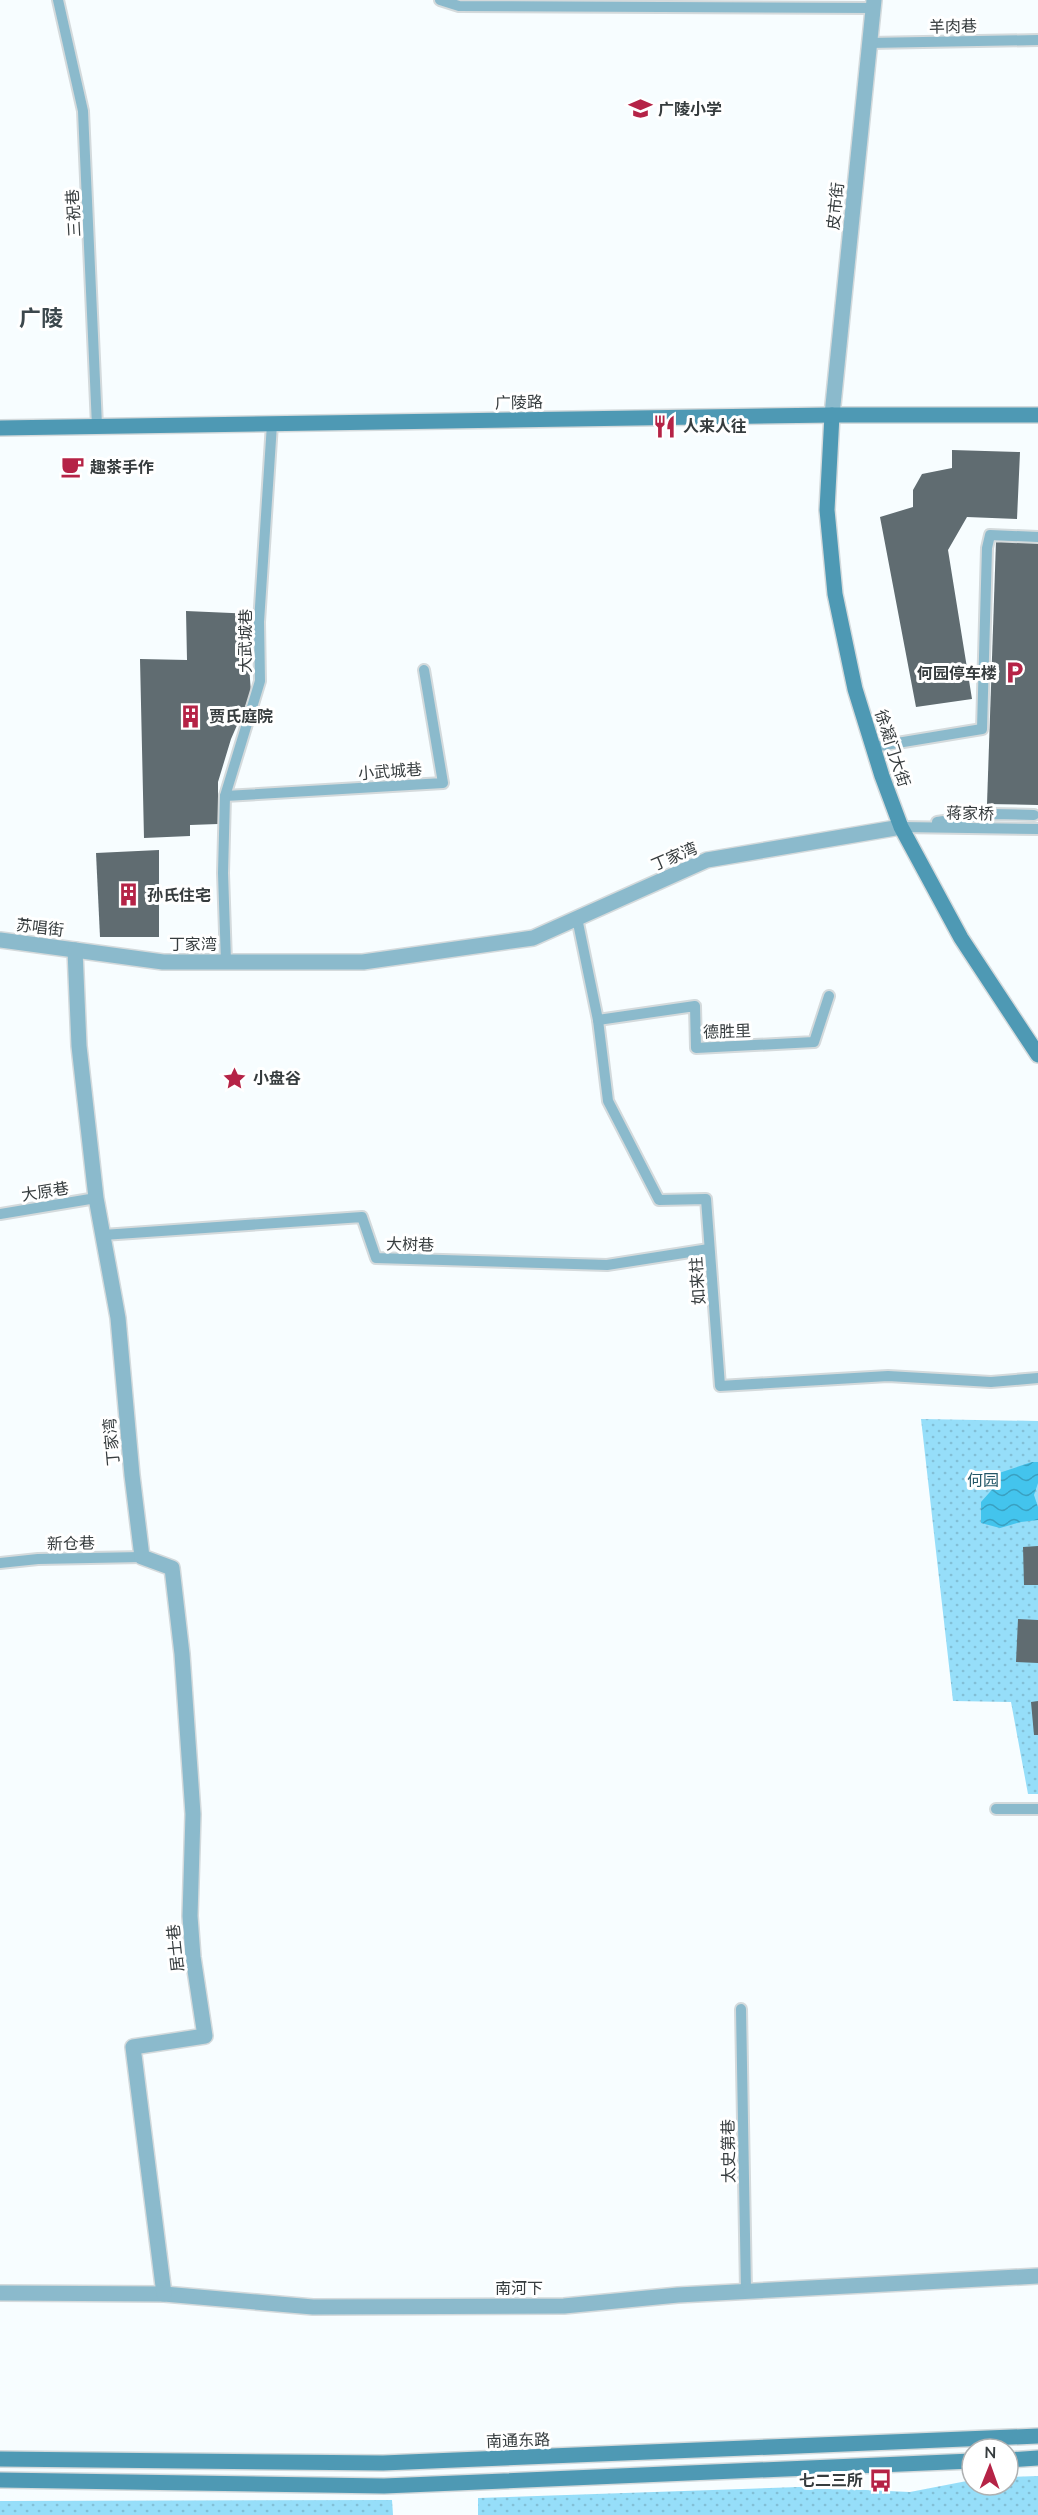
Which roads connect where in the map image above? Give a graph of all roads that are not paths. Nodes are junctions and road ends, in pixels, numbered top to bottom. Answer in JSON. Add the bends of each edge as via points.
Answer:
{"nodes":[{"id":1,"x":58,"y":0,"type":"edge"},
{"id":2,"x":440,"y":0,"type":"edge"},
{"id":3,"x":874,"y":4,"type":"edge"},
{"id":4,"x":1038,"y":40,"type":"edge"},
{"id":5,"x":869,"y":43,"type":"junction"},
{"id":6,"x":832,"y":415,"type":"junction"},
{"id":7,"x":1038,"y":415,"type":"edge"},
{"id":8,"x":272,"y":424,"type":"junction"},
{"id":9,"x":97,"y":426,"type":"junction"},
{"id":10,"x":0,"y":428,"type":"edge"},
{"id":11,"x":1038,"y":537,"type":"edge"},
{"id":12,"x":424,"y":670,"type":"dead end"},
{"id":13,"x":873,"y":747,"type":"junction"},
{"id":14,"x":225,"y":796,"type":"junction"},
{"id":15,"x":1034,"y":815,"type":"dead end"},
{"id":16,"x":902,"y":827,"type":"junction"},
{"id":17,"x":1038,"y":828,"type":"edge"},
{"id":18,"x":577,"y":918,"type":"junction"},
{"id":19,"x":0,"y":940,"type":"edge"},
{"id":20,"x":75,"y":950,"type":"junction"},
{"id":21,"x":226,"y":962,"type":"junction"},
{"id":22,"x":829,"y":996,"type":"dead end"},
{"id":23,"x":598,"y":1020,"type":"junction"},
{"id":24,"x":1038,"y":1055,"type":"edge"},
{"id":25,"x":96,"y":1198,"type":"junction"},
{"id":26,"x":0,"y":1214,"type":"edge"},
{"id":27,"x":103,"y":1235,"type":"junction"},
{"id":28,"x":710,"y":1249,"type":"junction"},
{"id":29,"x":1038,"y":1378,"type":"edge"},
{"id":30,"x":142,"y":1557,"type":"junction"},
{"id":31,"x":0,"y":1563,"type":"edge"},
{"id":32,"x":996,"y":1809,"type":"dead end"},
{"id":33,"x":1038,"y":1809,"type":"edge"},
{"id":34,"x":741,"y":2009,"type":"dead end"},
{"id":35,"x":1038,"y":2276,"type":"edge"},
{"id":36,"x":746,"y":2292,"type":"junction"},
{"id":37,"x":0,"y":2293,"type":"edge"},
{"id":38,"x":164,"y":2294,"type":"junction"},
{"id":39,"x":1038,"y":2436,"type":"edge"},
{"id":40,"x":0,"y":2458,"type":"edge"},
{"id":41,"x":1038,"y":2458,"type":"edge"},
{"id":42,"x":1020,"y":2459,"type":"edge"},
{"id":43,"x":960,"y":2462,"type":"edge"},
{"id":44,"x":0,"y":2480,"type":"edge"}],
"edges":[{"from":1,"to":9,"type":"lane","name":"三祝巷","via":[[83,111]]},
{"from":2,"to":3,"type":"lane","via":[[459,6]]},
{"from":3,"to":5,"type":"street","name":"皮市街"},
{"from":4,"to":5,"type":"lane","name":"羊肉巷"},
{"from":5,"to":6,"type":"street","name":"皮市街"},
{"from":6,"to":7,"type":"main road","name":"广陵路"},
{"from":6,"to":8,"type":"main road","name":"广陵路"},
{"from":6,"to":13,"type":"main road","name":"徐凝门大街","via":[[826,510],[835,594],[855,689]]},
{"from":8,"to":9,"type":"main road","name":"广陵路"},
{"from":8,"to":14,"type":"lane","name":"大武城巷","via":[[259,622],[260,681]]},
{"from":9,"to":10,"type":"main road","name":"广陵路"},
{"from":11,"to":13,"type":"lane","via":[[990,535],[982,729]]},
{"from":12,"to":14,"type":"lane","name":"小武城巷","via":[[442,783]]},
{"from":13,"to":16,"type":"main road","name":"徐凝门大街"},
{"from":14,"to":21,"type":"lane","name":"大武城巷"},
{"from":15,"to":16,"type":"lane","via":[[992,814]]},
{"from":16,"to":17,"type":"lane","name":"蒋家桥"},
{"from":16,"to":18,"type":"street","name":"丁家湾","via":[[707,860]]},
{"from":16,"to":24,"type":"main road","name":"徐凝门大街","via":[[961,938]]},
{"from":18,"to":21,"type":"street","name":"丁家湾","via":[[533,938],[363,963]]},
{"from":18,"to":23,"type":"lane","name":"如来柱"},
{"from":19,"to":20,"type":"street","name":"苏唱街"},
{"from":20,"to":21,"type":"street","name":"丁家湾","via":[[163,962]]},
{"from":20,"to":25,"type":"street","name":"丁家湾","via":[[79,1046]]},
{"from":22,"to":23,"type":"lane","name":"德胜里","via":[[814,1042],[696,1048],[694,1006]]},
{"from":23,"to":28,"type":"lane","name":"如来柱","via":[[608,1101],[659,1200],[706,1199]]},
{"from":25,"to":26,"type":"lane","name":"大原巷"},
{"from":25,"to":27,"type":"street","name":"丁家湾"},
{"from":27,"to":28,"type":"lane","name":"大树巷","via":[[362,1217],[376,1258],[607,1265]]},
{"from":27,"to":30,"type":"street","name":"丁家湾","via":[[118,1318]]},
{"from":28,"to":29,"type":"lane","name":"如来柱","via":[[720,1386],[888,1376],[991,1382]]},
{"from":30,"to":31,"type":"lane","name":"新仓巷","via":[[38,1558]]},
{"from":30,"to":38,"type":"street","name":"居士巷","via":[[172,1568],[193,1814],[190,1916],[205,2036],[133,2047]]},
{"from":32,"to":33,"type":"lane"},
{"from":34,"to":36,"type":"lane","name":"太史第巷"},
{"from":35,"to":36,"type":"street","name":"南河下"},
{"from":36,"to":38,"type":"street","name":"南河下","via":[[540,2306],[313,2307]]},
{"from":37,"to":38,"type":"street","name":"南河下"},
{"from":39,"to":40,"type":"main road","name":"南通东路","via":[[383,2463]]},
{"from":41,"to":42,"type":"main road"},
{"from":43,"to":44,"type":"main road","via":[[384,2486]]}]}
